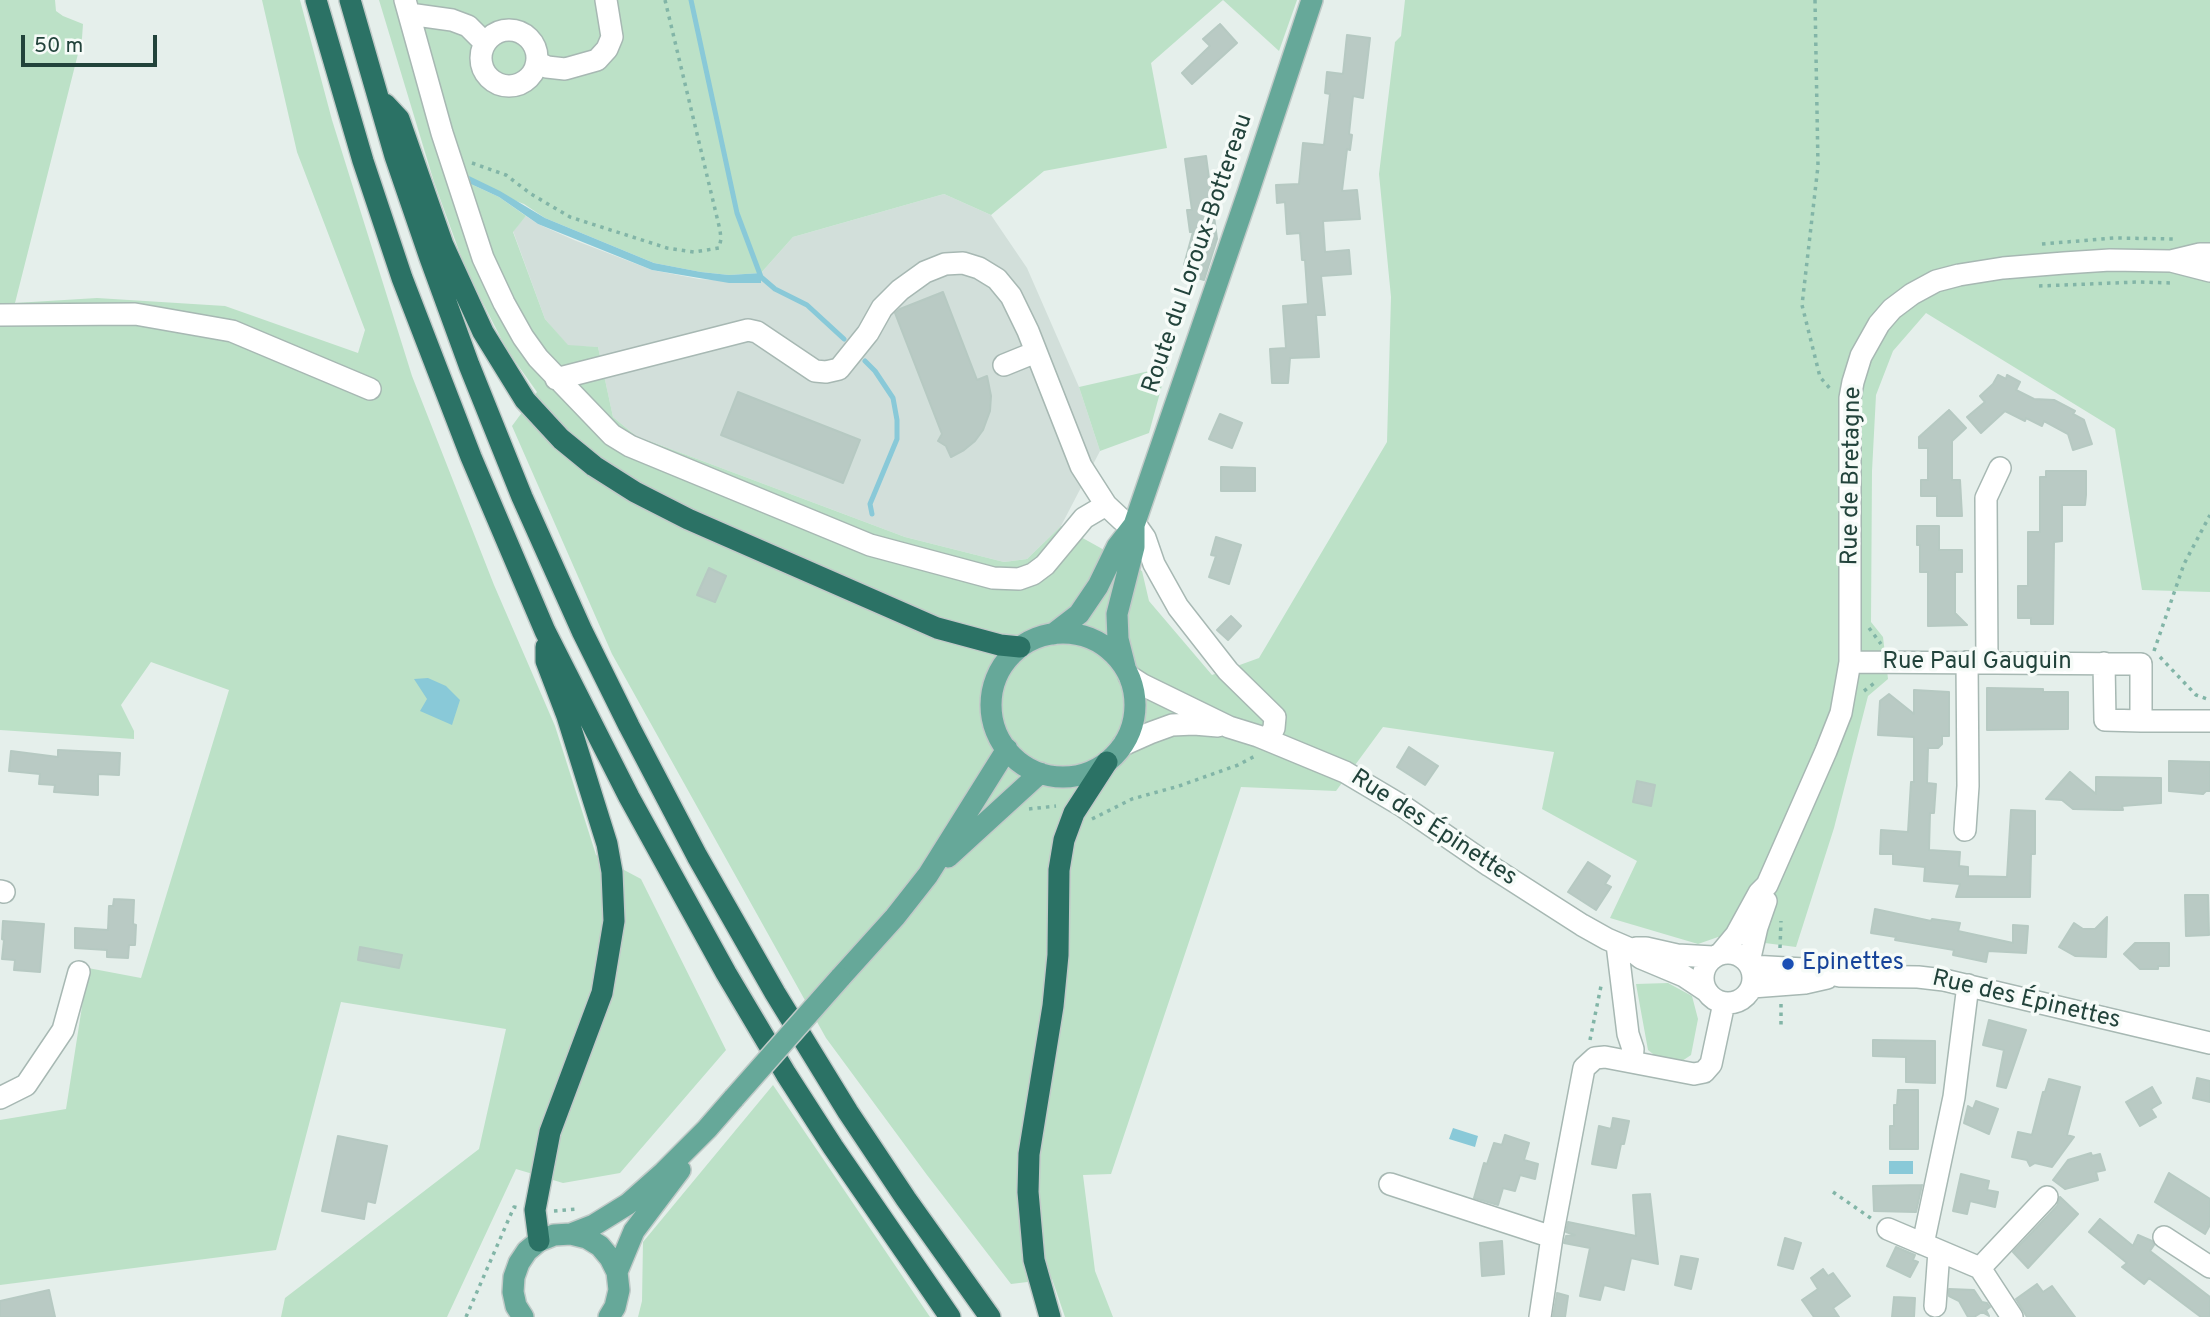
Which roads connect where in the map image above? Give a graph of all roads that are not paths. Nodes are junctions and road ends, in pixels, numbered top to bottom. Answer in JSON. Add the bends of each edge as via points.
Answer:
{"nodes":[{"id":1,"x":316,"y":0,"type":"edge"},
{"id":2,"x":349,"y":0,"type":"edge"},
{"id":3,"x":606,"y":0,"type":"edge"},
{"id":4,"x":1311,"y":0,"type":"edge"},
{"id":5,"x":407,"y":7,"type":"edge"},
{"id":6,"x":485,"y":43,"type":"junction"},
{"id":7,"x":537,"y":62,"type":"junction"},
{"id":8,"x":377,"y":94,"type":"junction"},
{"id":9,"x":2210,"y":254,"type":"edge"},
{"id":10,"x":2171,"y":261,"type":"junction"},
{"id":11,"x":2210,"y":271,"type":"edge"},
{"id":12,"x":0,"y":315,"type":"edge"},
{"id":13,"x":1037,"y":352,"type":"junction"},
{"id":14,"x":1004,"y":365,"type":"dead end"},
{"id":15,"x":556,"y":379,"type":"junction"},
{"id":16,"x":370,"y":389,"type":"dead end"},
{"id":17,"x":2000,"y":468,"type":"dead end"},
{"id":18,"x":1106,"y":505,"type":"junction"},
{"id":19,"x":1134,"y":525,"type":"junction"},
{"id":20,"x":545,"y":631,"type":"junction"},
{"id":21,"x":1053,"y":634,"type":"junction"},
{"id":22,"x":1020,"y":647,"type":"junction"},
{"id":23,"x":1977,"y":662,"type":"junction"},
{"id":24,"x":1850,"y":663,"type":"junction"},
{"id":25,"x":2104,"y":663,"type":"junction"},
{"id":26,"x":1127,"y":671,"type":"junction"},
{"id":27,"x":2141,"y":721,"type":"junction"},
{"id":28,"x":2210,"y":721,"type":"edge"},
{"id":29,"x":1229,"y":727,"type":"junction"},
{"id":30,"x":1268,"y":740,"type":"junction"},
{"id":31,"x":1123,"y":745,"type":"junction"},
{"id":32,"x":1007,"y":749,"type":"junction"},
{"id":33,"x":1107,"y":762,"type":"junction"},
{"id":34,"x":1040,"y":773,"type":"junction"},
{"id":35,"x":1965,"y":830,"type":"dead end"},
{"id":36,"x":928,"y":874,"type":"junction"},
{"id":37,"x":1767,"y":885,"type":"junction"},
{"id":38,"x":1622,"y":946,"type":"junction"},
{"id":39,"x":1717,"y":955,"type":"junction"},
{"id":40,"x":79,"y":972,"type":"dead end"},
{"id":41,"x":1751,"y":972,"type":"junction"},
{"id":42,"x":1840,"y":976,"type":"junction"},
{"id":43,"x":1968,"y":985,"type":"junction"},
{"id":44,"x":1705,"y":990,"type":"junction"},
{"id":45,"x":1724,"y":1003,"type":"junction"},
{"id":46,"x":2210,"y":1043,"type":"edge"},
{"id":47,"x":1632,"y":1062,"type":"junction"},
{"id":48,"x":0,"y":1098,"type":"edge"},
{"id":49,"x":707,"y":1129,"type":"junction"},
{"id":50,"x":1390,"y":1184,"type":"dead end"},
{"id":51,"x":2047,"y":1197,"type":"dead end"},
{"id":52,"x":1888,"y":1229,"type":"road end"},
{"id":53,"x":571,"y":1234,"type":"junction"},
{"id":54,"x":1552,"y":1237,"type":"junction"},
{"id":55,"x":2164,"y":1237,"type":"dead end"},
{"id":56,"x":539,"y":1241,"type":"junction"},
{"id":57,"x":1931,"y":1248,"type":"junction"},
{"id":58,"x":2210,"y":1267,"type":"edge"},
{"id":59,"x":1980,"y":1268,"type":"junction"},
{"id":60,"x":617,"y":1272,"type":"junction"},
{"id":61,"x":1935,"y":1306,"type":"dead end"},
{"id":62,"x":516,"y":1313,"type":"edge"},
{"id":63,"x":609,"y":1317,"type":"edge"},
{"id":64,"x":950,"y":1317,"type":"edge"},
{"id":65,"x":990,"y":1317,"type":"edge"},
{"id":66,"x":1050,"y":1317,"type":"edge"},
{"id":67,"x":1541,"y":1317,"type":"edge"},
{"id":68,"x":2012,"y":1317,"type":"edge"}],
"edges":[{"from":1,"to":20,"type":"highway","via":[[402,278]]},
{"from":2,"to":8,"type":"highway"},
{"from":3,"to":7,"type":"street","via":[[612,37],[597,60],[565,69]]},
{"from":4,"to":19,"type":"main road","name":"Route du Loroux-Bottereau"},
{"from":5,"to":6,"type":"street","via":[[468,26]]},
{"from":5,"to":15,"type":"street","via":[[483,258],[523,337]]},
{"from":6,"to":7,"type":"street","via":[[500,31],[519,32],[533,44]]},
{"from":6,"to":7,"type":"street","via":[[483,69],[495,82],[521,83]]},
{"from":8,"to":22,"type":"highway","via":[[399,119],[443,245],[483,332],[525,400],[561,439],[635,492],[688,519],[937,628]]},
{"from":8,"to":65,"type":"highway","via":[[430,258],[495,431],[629,726],[703,867],[812,1052],[892,1178]]},
{"from":9,"to":10,"type":"street","name":"Rue de Bretagne"},
{"from":10,"to":11,"type":"street","name":"Rue de Bretagne"},
{"from":10,"to":24,"type":"street","name":"Rue de Bretagne","via":[[2051,264],[1936,281],[1892,309],[1879,324],[1861,356],[1850,398]]},
{"from":12,"to":16,"type":"street","via":[[135,314],[232,331]]},
{"from":13,"to":14,"type":"street"},
{"from":13,"to":15,"type":"street","via":[[1012,296],[997,279],[963,263],[945,264],[900,290],[839,369],[815,371],[748,330]]},
{"from":13,"to":18,"type":"street","via":[[1081,466]]},
{"from":15,"to":18,"type":"street","via":[[612,435],[630,446],[870,544],[993,578],[1019,579],[1033,574],[1084,518]]},
{"from":17,"to":23,"type":"street","via":[[1986,498]]},
{"from":18,"to":19,"type":"street"},
{"from":19,"to":21,"type":"main road","name":"Route du Loroux-Bottereau","via":[[1079,614]]},
{"from":19,"to":26,"type":"main road","name":"Route du Loroux-Bottereau","via":[[1134,547],[1117,614]]},
{"from":19,"to":30,"type":"street","via":[[1145,538],[1178,607],[1228,671],[1275,717]]},
{"from":20,"to":56,"type":"highway","via":[[546,661],[607,844],[614,921],[603,993],[550,1132],[535,1210]]},
{"from":20,"to":64,"type":"highway","via":[[629,797],[733,985],[833,1147]]},
{"from":21,"to":22,"type":"main road"},
{"from":21,"to":26,"type":"main road","via":[[1092,639],[1111,651]]},
{"from":22,"to":32,"type":"main road","via":[[999,673],[992,692],[994,723]]},
{"from":23,"to":24,"type":"street","name":"Rue Paul Gauguin"},
{"from":23,"to":25,"type":"street","name":"Rue Paul Gauguin"},
{"from":23,"to":35,"type":"street"},
{"from":24,"to":37,"type":"street","name":"Rue de Bretagne","via":[[1835,731]]},
{"from":25,"to":27,"type":"street","name":"Rue Paul Gauguin","via":[[2105,720]]},
{"from":25,"to":27,"type":"street","name":"Rue Paul Gauguin","via":[[2141,664]]},
{"from":26,"to":29,"type":"street","name":"Rue des Épinettes","via":[[1143,685]]},
{"from":26,"to":31,"type":"main road","via":[[1135,714]]},
{"from":27,"to":28,"type":"street","name":"Rue Paul Gauguin"},
{"from":29,"to":30,"type":"street","name":"Rue des Épinettes"},
{"from":29,"to":31,"type":"street","name":"Rue des Épinettes","via":[[1172,725]]},
{"from":30,"to":38,"type":"street","name":"Rue des Épinettes","via":[[1345,772]]},
{"from":31,"to":33,"type":"main road"},
{"from":32,"to":34,"type":"main road"},
{"from":32,"to":36,"type":"main road"},
{"from":33,"to":34,"type":"main road","via":[[1072,776]]},
{"from":33,"to":66,"type":"highway","via":[[1074,813],[1059,870],[1058,955],[1028,1192],[1033,1249]]},
{"from":34,"to":36,"type":"main road"},
{"from":36,"to":49,"type":"main road","bridge":true},
{"from":37,"to":39,"type":"street","name":"Rue de Bretagne"},
{"from":37,"to":41,"type":"street","name":"Rue de Bretagne"},
{"from":38,"to":39,"type":"street","name":"Rue des Épinettes","via":[[1677,956]]},
{"from":38,"to":44,"type":"street","name":"Rue des Épinettes"},
{"from":38,"to":47,"type":"street"},
{"from":39,"to":41,"type":"street","via":[[1736,954]]},
{"from":39,"to":44,"type":"street","via":[[1703,972]]},
{"from":40,"to":48,"type":"street","via":[[64,1030],[26,1085]]},
{"from":41,"to":42,"type":"street","name":"Rue des Épinettes","via":[[1780,967]]},
{"from":41,"to":42,"type":"street","name":"Rue des Épinettes","via":[[1805,983]]},
{"from":41,"to":45,"type":"street","via":[[1744,998]]},
{"from":42,"to":43,"type":"street","name":"Rue des Épinettes","via":[[1918,977]]},
{"from":43,"to":46,"type":"street","name":"Rue des Épinettes"},
{"from":43,"to":57,"type":"street"},
{"from":44,"to":45,"type":"street"},
{"from":45,"to":47,"type":"street","via":[[1711,1064],[1704,1072]]},
{"from":47,"to":54,"type":"street","via":[[1595,1058],[1584,1068]]},
{"from":49,"to":53,"type":"main road","via":[[628,1204]]},
{"from":49,"to":60,"type":"main road","via":[[634,1231]]},
{"from":50,"to":54,"type":"street"},
{"from":51,"to":59,"type":"street"},
{"from":52,"to":57,"type":"street"},
{"from":53,"to":56,"type":"main road"},
{"from":53,"to":60,"type":"main road","via":[[600,1246]]},
{"from":54,"to":67,"type":"street"},
{"from":55,"to":58,"type":"street"},
{"from":56,"to":62,"type":"main road","via":[[527,1251],[514,1277]]},
{"from":57,"to":59,"type":"street"},
{"from":57,"to":61,"type":"street"},
{"from":59,"to":68,"type":"street"},
{"from":60,"to":63,"type":"main road","via":[[619,1290]]}]}
